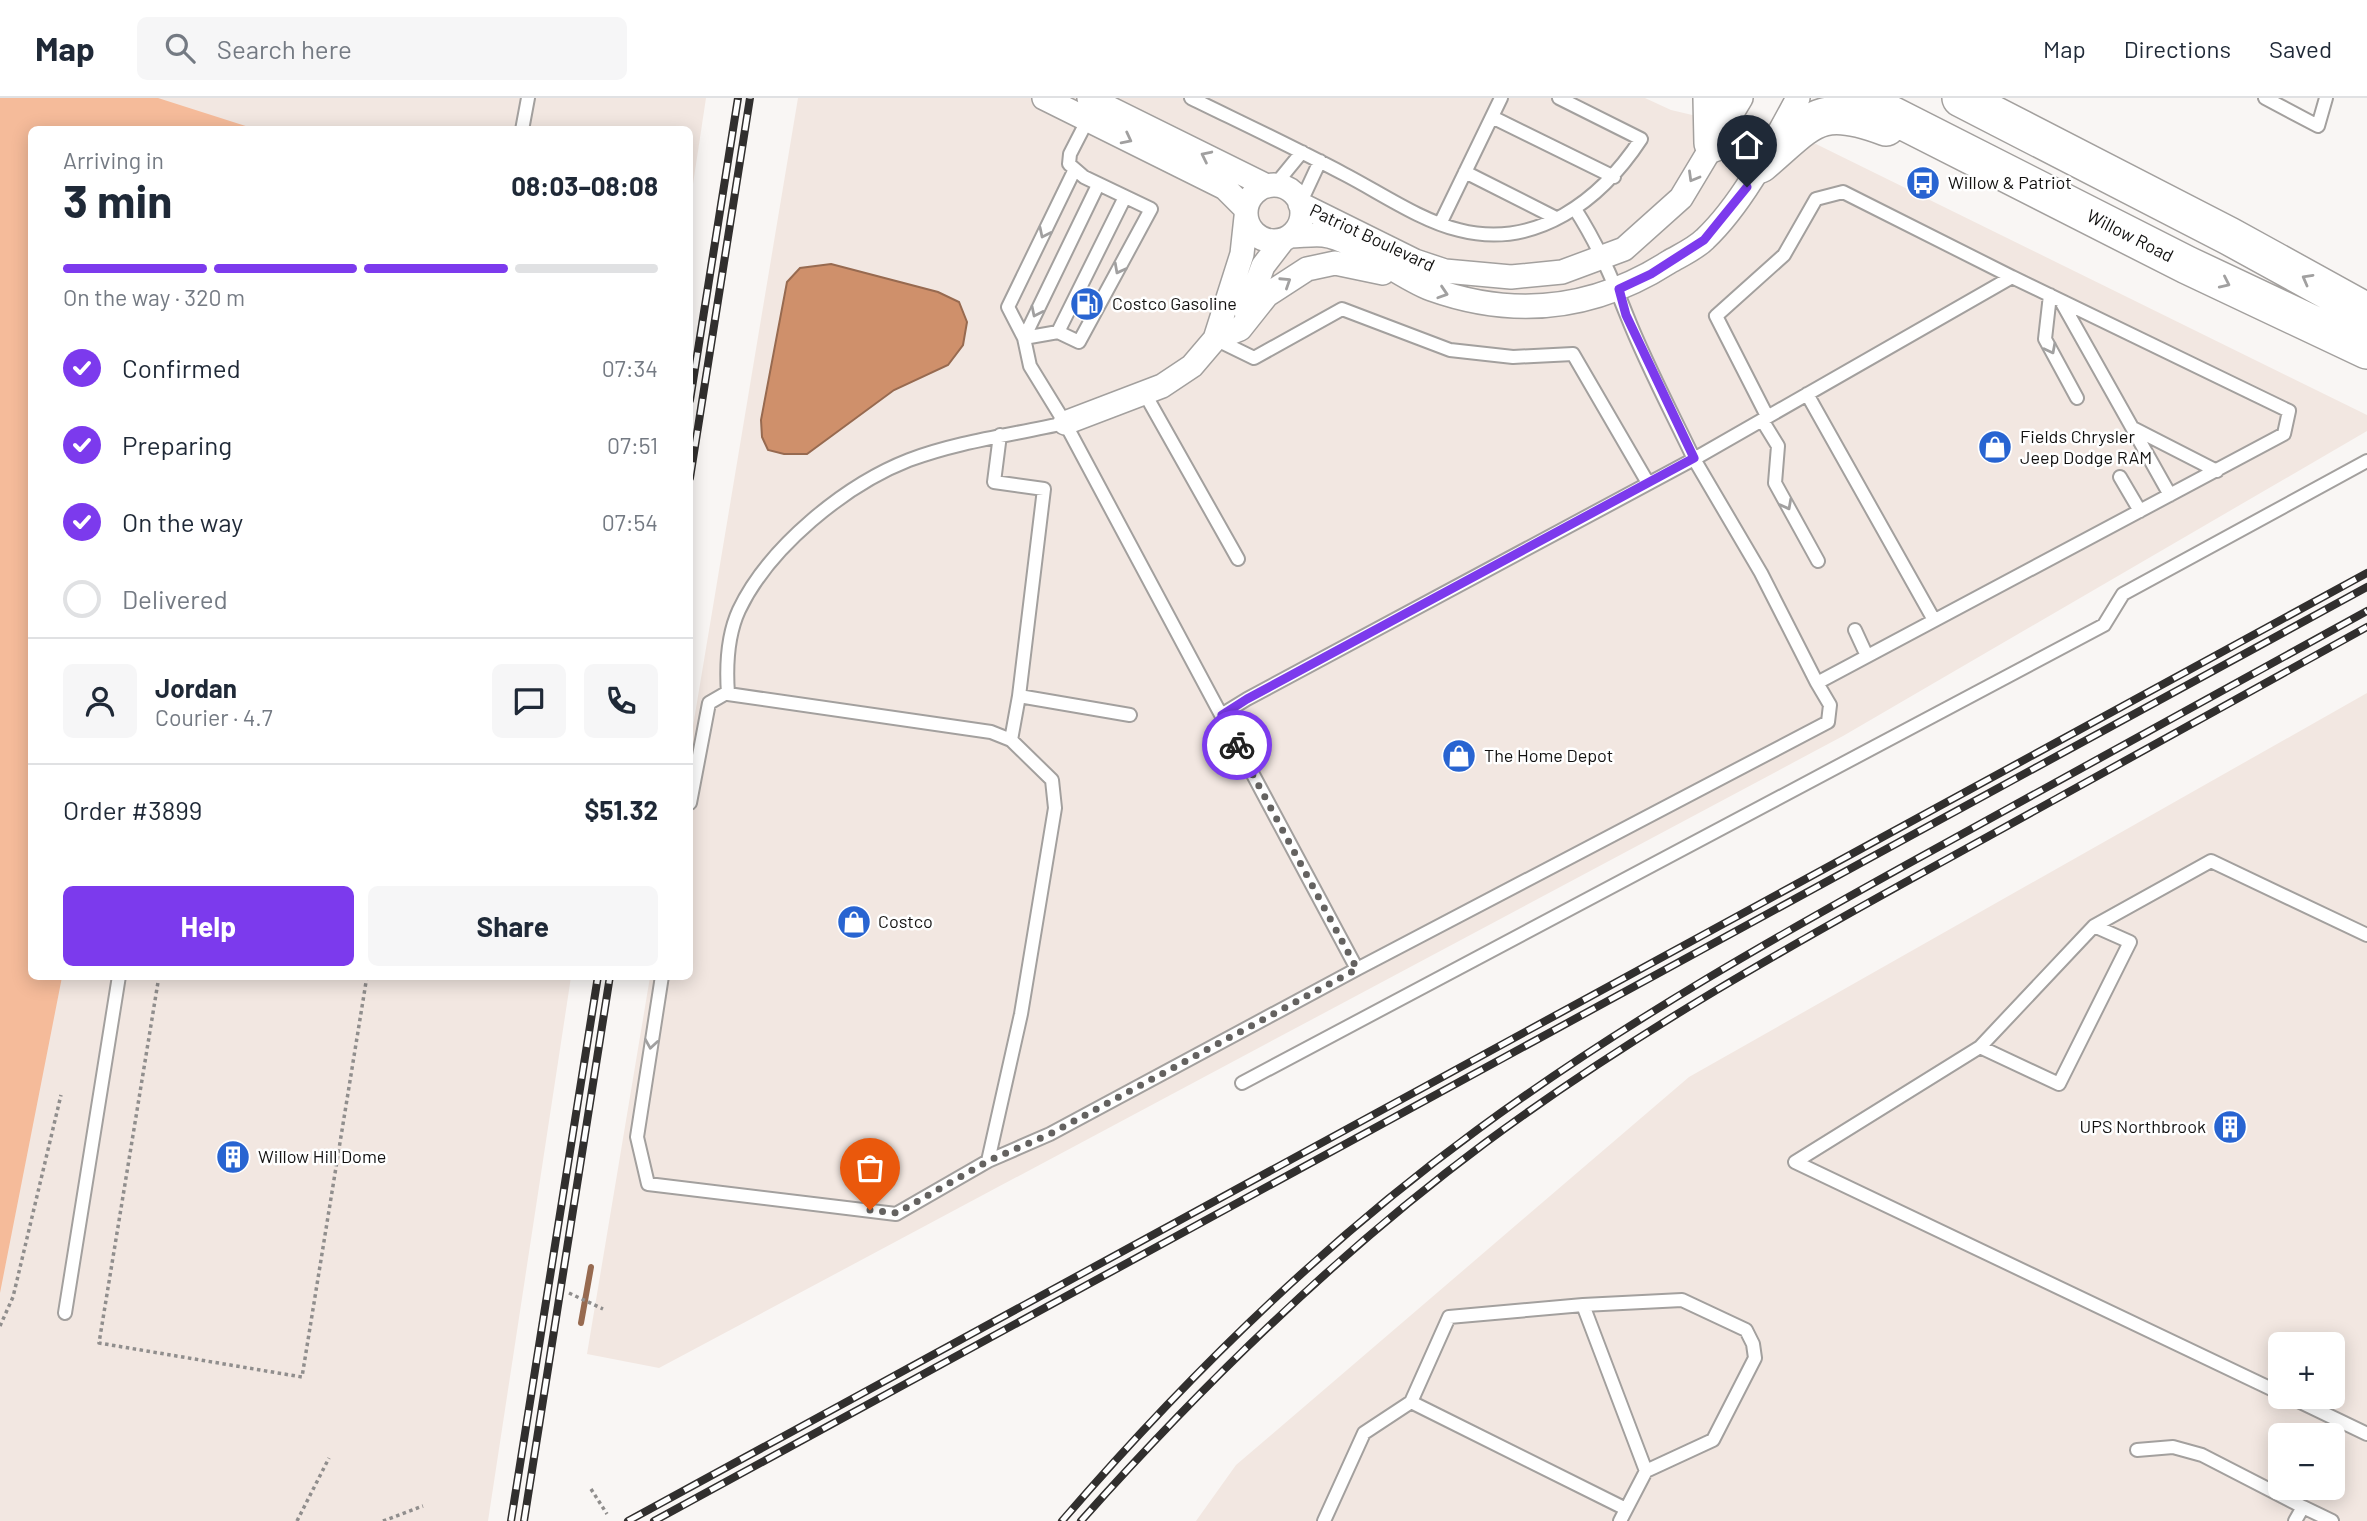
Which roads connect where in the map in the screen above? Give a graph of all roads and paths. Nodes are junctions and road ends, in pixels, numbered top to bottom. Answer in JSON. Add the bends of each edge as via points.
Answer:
{"nodes":[{"id":1,"x":528,"y":98,"type":"edge"},
{"id":2,"x":1044,"y":98,"type":"edge"},
{"id":3,"x":1191,"y":98,"type":"edge"},
{"id":4,"x":1501,"y":98,"type":"edge"},
{"id":5,"x":1559,"y":98,"type":"edge"},
{"id":6,"x":1712,"y":98,"type":"edge"},
{"id":7,"x":1741,"y":98,"type":"edge"},
{"id":8,"x":1798,"y":98,"type":"edge"},
{"id":9,"x":1858,"y":98,"type":"edge"},
{"id":10,"x":1961,"y":98,"type":"edge"},
{"id":11,"x":1989,"y":98,"type":"edge"},
{"id":12,"x":2265,"y":98,"type":"edge"},
{"id":13,"x":2326,"y":98,"type":"edge"},
{"id":14,"x":1093,"y":104,"type":"edge"},
{"id":15,"x":1492,"y":117,"type":"junction"},
{"id":16,"x":523,"y":126,"type":"edge"},
{"id":17,"x":1713,"y":143,"type":"junction"},
{"id":18,"x":1302,"y":152,"type":"junction"},
{"id":19,"x":1320,"y":161,"type":"junction"},
{"id":20,"x":1760,"y":164,"type":"junction"},
{"id":21,"x":1074,"y":171,"type":"junction"},
{"id":22,"x":1465,"y":172,"type":"junction"},
{"id":23,"x":1614,"y":177,"type":"junction"},
{"id":24,"x":1098,"y":185,"type":"junction"},
{"id":25,"x":1271,"y":186,"type":"junction"},
{"id":26,"x":1125,"y":197,"type":"junction"},
{"id":27,"x":1300,"y":204,"type":"junction"},
{"id":28,"x":1574,"y":209,"type":"junction"},
{"id":29,"x":1246,"y":213,"type":"junction"},
{"id":30,"x":1556,"y":218,"type":"junction"},
{"id":31,"x":1440,"y":224,"type":"junction"},
{"id":32,"x":2229,"y":236,"type":"junction"},
{"id":33,"x":1287,"y":238,"type":"junction"},
{"id":34,"x":1602,"y":257,"type":"junction"},
{"id":35,"x":2187,"y":265,"type":"junction"},
{"id":36,"x":2012,"y":277,"type":"junction"},
{"id":37,"x":1413,"y":282,"type":"junction"},
{"id":38,"x":1619,"y":289,"type":"junction"},
{"id":39,"x":2055,"y":298,"type":"junction"},
{"id":40,"x":2367,"y":312,"type":"edge"},
{"id":41,"x":1240,"y":329,"type":"junction"},
{"id":42,"x":1058,"y":332,"type":"junction"},
{"id":43,"x":1024,"y":338,"type":"junction"},
{"id":44,"x":1215,"y":339,"type":"junction"},
{"id":45,"x":2367,"y":350,"type":"edge"},
{"id":46,"x":1145,"y":394,"type":"junction"},
{"id":47,"x":1807,"y":394,"type":"junction"},
{"id":48,"x":2077,"y":398,"type":"dead end"},
{"id":49,"x":1764,"y":418,"type":"junction"},
{"id":50,"x":1065,"y":424,"type":"junction"},
{"id":51,"x":2132,"y":427,"type":"junction"},
{"id":52,"x":1000,"y":435,"type":"junction"},
{"id":53,"x":1694,"y":458,"type":"junction"},
{"id":54,"x":2367,"y":461,"type":"edge"},
{"id":55,"x":2217,"y":471,"type":"junction"},
{"id":56,"x":2120,"y":477,"type":"dead end"},
{"id":57,"x":1648,"y":483,"type":"junction"},
{"id":58,"x":2170,"y":495,"type":"junction"},
{"id":59,"x":2140,"y":511,"type":"junction"},
{"id":60,"x":1238,"y":559,"type":"dead end"},
{"id":61,"x":1818,"y":561,"type":"dead end"},
{"id":62,"x":1934,"y":620,"type":"junction"},
{"id":63,"x":1855,"y":630,"type":"dead end"},
{"id":64,"x":1867,"y":656,"type":"junction"},
{"id":65,"x":1817,"y":683,"type":"junction"},
{"id":66,"x":728,"y":692,"type":"junction"},
{"id":67,"x":1019,"y":696,"type":"junction"},
{"id":68,"x":1130,"y":715,"type":"dead end"},
{"id":69,"x":1222,"y":715,"type":"junction"},
{"id":70,"x":1011,"y":740,"type":"junction"},
{"id":71,"x":693,"y":787,"type":"edge"},
{"id":72,"x":2094,"y":926,"type":"junction"},
{"id":73,"x":2367,"y":935,"type":"edge"},
{"id":74,"x":1357,"y":969,"type":"junction"},
{"id":75,"x":118,"y":980,"type":"edge"},
{"id":76,"x":158,"y":980,"type":"edge"},
{"id":77,"x":366,"y":980,"type":"edge"},
{"id":78,"x":661,"y":980,"type":"edge"},
{"id":79,"x":1980,"y":1047,"type":"junction"},
{"id":80,"x":1242,"y":1083,"type":"dead end"},
{"id":81,"x":61,"y":1095,"type":"dead end"},
{"id":82,"x":988,"y":1161,"type":"junction"},
{"id":83,"x":569,"y":1293,"type":"dead end"},
{"id":84,"x":1583,"y":1305,"type":"junction"},
{"id":85,"x":603,"y":1308,"type":"dead end"},
{"id":86,"x":65,"y":1312,"type":"dead end"},
{"id":87,"x":0,"y":1326,"type":"edge"},
{"id":88,"x":2268,"y":1387,"type":"edge"},
{"id":89,"x":1411,"y":1402,"type":"junction"},
{"id":90,"x":2315,"y":1409,"type":"edge"},
{"id":91,"x":2367,"y":1434,"type":"edge"},
{"id":92,"x":2137,"y":1450,"type":"dead end"},
{"id":93,"x":329,"y":1458,"type":"dead end"},
{"id":94,"x":1646,"y":1471,"type":"junction"},
{"id":95,"x":591,"y":1489,"type":"dead end"},
{"id":96,"x":423,"y":1506,"type":"dead end"},
{"id":97,"x":2302,"y":1507,"type":"junction"},
{"id":98,"x":607,"y":1514,"type":"dead end"},
{"id":99,"x":1623,"y":1515,"type":"edge"},
{"id":100,"x":297,"y":1521,"type":"edge"},
{"id":101,"x":383,"y":1521,"type":"edge"},
{"id":102,"x":1324,"y":1521,"type":"edge"},
{"id":103,"x":2295,"y":1521,"type":"edge"},
{"id":104,"x":2332,"y":1521,"type":"edge"}],
"edges":[{"from":1,"to":16,"type":"lane"},
{"from":2,"to":14,"type":"street","name":"Patriot Boulevard"},
{"from":3,"to":18,"type":"lane"},
{"from":4,"to":15,"type":"lane"},
{"from":5,"to":23,"type":"lane","via":[[1641,139]]},
{"from":6,"to":17,"type":"main road"},
{"from":7,"to":17,"type":"street","name":"Patriot Boulevard"},
{"from":8,"to":20,"type":"street","name":"Patriot Boulevard"},
{"from":9,"to":35,"type":"main road","name":"Willow Road"},
{"from":10,"to":32,"type":"main road"},
{"from":11,"to":32,"type":"main road","via":[[2121,165]]},
{"from":12,"to":13,"type":"lane","via":[[2318,126]]},
{"from":14,"to":21,"type":"lane","via":[[1070,154]]},
{"from":25,"to":14,"type":"street","name":"Patriot Boulevard","one_way":true},
{"from":14,"to":29,"type":"street","name":"Patriot Boulevard","one_way":true,"via":[[1225,188]]},
{"from":15,"to":22,"type":"lane"},
{"from":15,"to":23,"type":"lane"},
{"from":17,"to":34,"type":"street","name":"Patriot Boulevard","one_way":true,"via":[[1681,198],[1624,249]]},
{"from":18,"to":19,"type":"lane"},
{"from":18,"to":25,"type":"lane"},
{"from":19,"to":27,"type":"lane"},
{"from":19,"to":31,"type":"lane"},
{"from":20,"to":35,"type":"main road","via":[[1813,119],[1835,114],[1861,118],[1932,145],[2137,249]]},
{"from":20,"to":38,"type":"street","name":"Patriot Boulevard","via":[[1704,240]]},
{"from":21,"to":24,"type":"lane"},
{"from":21,"to":43,"type":"lane","one_way":true,"via":[[1008,307]]},
{"from":22,"to":30,"type":"lane"},
{"from":22,"to":31,"type":"lane"},
{"from":23,"to":28,"type":"lane"},
{"from":24,"to":26,"type":"lane"},
{"from":24,"to":43,"type":"lane","one_way":true},
{"from":25,"to":27,"type":"street","name":"Patriot Boulevard","via":[[1291,191]]},
{"from":25,"to":29,"type":"street","via":[[1253,194]]},
{"from":26,"to":42,"type":"lane"},
{"from":26,"to":42,"type":"lane","one_way":true,"via":[[1151,209],[1079,342]]},
{"from":27,"to":33,"type":"street","name":"Patriot Boulevard","via":[[1301,222]]},
{"from":27,"to":34,"type":"street","name":"Patriot Boulevard","via":[[1415,261],[1466,275],[1562,272]]},
{"from":28,"to":30,"type":"lane"},
{"from":28,"to":34,"type":"lane"},
{"from":29,"to":33,"type":"street","name":"Patriot Boulevard","via":[[1259,237],[1275,242]]},
{"from":29,"to":44,"type":"street","via":[[1242,254]]},
{"from":30,"to":31,"type":"lane","via":[[1494,236]]},
{"from":40,"to":32,"type":"main road","one_way":true},
{"from":33,"to":37,"type":"street","name":"Patriot Boulevard","via":[[1325,235]]},
{"from":33,"to":41,"type":"street","via":[[1263,266]]},
{"from":34,"to":38,"type":"lane"},
{"from":35,"to":45,"type":"main road","name":"Willow Road","one_way":true},
{"from":36,"to":39,"type":"lane"},
{"from":36,"to":47,"type":"lane"},
{"from":36,"to":49,"type":"lane","via":[[1843,192],[1816,199],[1784,255],[1716,316]]},
{"from":37,"to":38,"type":"street","name":"Patriot Boulevard","one_way":true,"via":[[1458,298],[1507,307],[1546,306],[1602,297]]},
{"from":41,"to":37,"type":"street","one_way":true,"via":[[1267,295],[1307,269],[1335,263]]},
{"from":38,"to":53,"type":"lane","via":[[1626,315]]},
{"from":39,"to":48,"type":"lane","one_way":true,"via":[[2045,340]]},
{"from":39,"to":51,"type":"lane"},
{"from":39,"to":55,"type":"lane","via":[[2289,411],[2284,434]]},
{"from":41,"to":44,"type":"street"},
{"from":42,"to":43,"type":"lane"},
{"from":43,"to":50,"type":"lane","via":[[1025,357]]},
{"from":44,"to":46,"type":"street","via":[[1192,366]]},
{"from":44,"to":57,"type":"lane","via":[[1254,358],[1342,309],[1450,350],[1513,357],[1573,354]]},
{"from":46,"to":50,"type":"street"},
{"from":46,"to":60,"type":"lane"},
{"from":47,"to":49,"type":"lane"},
{"from":47,"to":62,"type":"lane"},
{"from":49,"to":53,"type":"lane"},
{"from":49,"to":61,"type":"lane","one_way":true,"via":[[1778,446],[1775,483]]},
{"from":50,"to":52,"type":"lane"},
{"from":50,"to":69,"type":"lane"},
{"from":51,"to":55,"type":"lane"},
{"from":51,"to":58,"type":"lane"},
{"from":52,"to":66,"type":"lane","via":[[907,461],[848,494],[809,524],[769,566],[739,610],[728,652]]},
{"from":52,"to":67,"type":"lane","via":[[994,482],[1044,489]]},
{"from":53,"to":57,"type":"lane"},
{"from":53,"to":65,"type":"lane"},
{"from":54,"to":80,"type":"lane","via":[[2123,594],[2104,625]]},
{"from":55,"to":58,"type":"lane"},
{"from":56,"to":59,"type":"lane"},
{"from":57,"to":69,"type":"lane"},
{"from":58,"to":59,"type":"lane"},
{"from":59,"to":62,"type":"lane"},
{"from":62,"to":64,"type":"lane"},
{"from":63,"to":64,"type":"lane"},
{"from":64,"to":65,"type":"lane"},
{"from":65,"to":74,"type":"lane","via":[[1830,705],[1828,722]]},
{"from":66,"to":70,"type":"lane","via":[[991,732]]},
{"from":66,"to":71,"type":"lane","via":[[709,703]]},
{"from":67,"to":68,"type":"lane"},
{"from":67,"to":70,"type":"lane"},
{"from":69,"to":74,"type":"lane"},
{"from":70,"to":82,"type":"lane","via":[[1052,780],[1055,808],[1021,1014]]},
{"from":72,"to":73,"type":"lane","via":[[2211,861]]},
{"from":72,"to":79,"type":"lane"},
{"from":72,"to":79,"type":"lane","via":[[2130,943],[2059,1084]]},
{"from":74,"to":82,"type":"lane","via":[[1060,1129]]},
{"from":75,"to":86,"type":"lane"},
{"from":76,"to":77,"type":"path","via":[[99,1343],[302,1377]]},
{"from":78,"to":82,"type":"lane","one_way":true,"via":[[637,1137],[648,1184],[897,1213]]},
{"from":79,"to":88,"type":"lane","via":[[1795,1162]]},
{"from":81,"to":87,"type":"path","via":[[13,1297]]},
{"from":83,"to":85,"type":"path"},
{"from":84,"to":89,"type":"lane","via":[[1449,1317]]},
{"from":84,"to":94,"type":"lane"},
{"from":84,"to":94,"type":"lane","via":[[1682,1300],[1746,1330],[1754,1344],[1755,1358],[1713,1440]]},
{"from":89,"to":99,"type":"lane"},
{"from":89,"to":102,"type":"lane","via":[[1364,1433]]},
{"from":90,"to":91,"type":"lane"},
{"from":92,"to":97,"type":"lane","via":[[2173,1447],[2202,1454]]},
{"from":93,"to":100,"type":"path"},
{"from":94,"to":99,"type":"lane"},
{"from":95,"to":98,"type":"path"},
{"from":96,"to":101,"type":"path"},
{"from":97,"to":103,"type":"lane"},
{"from":97,"to":104,"type":"lane"}]}
